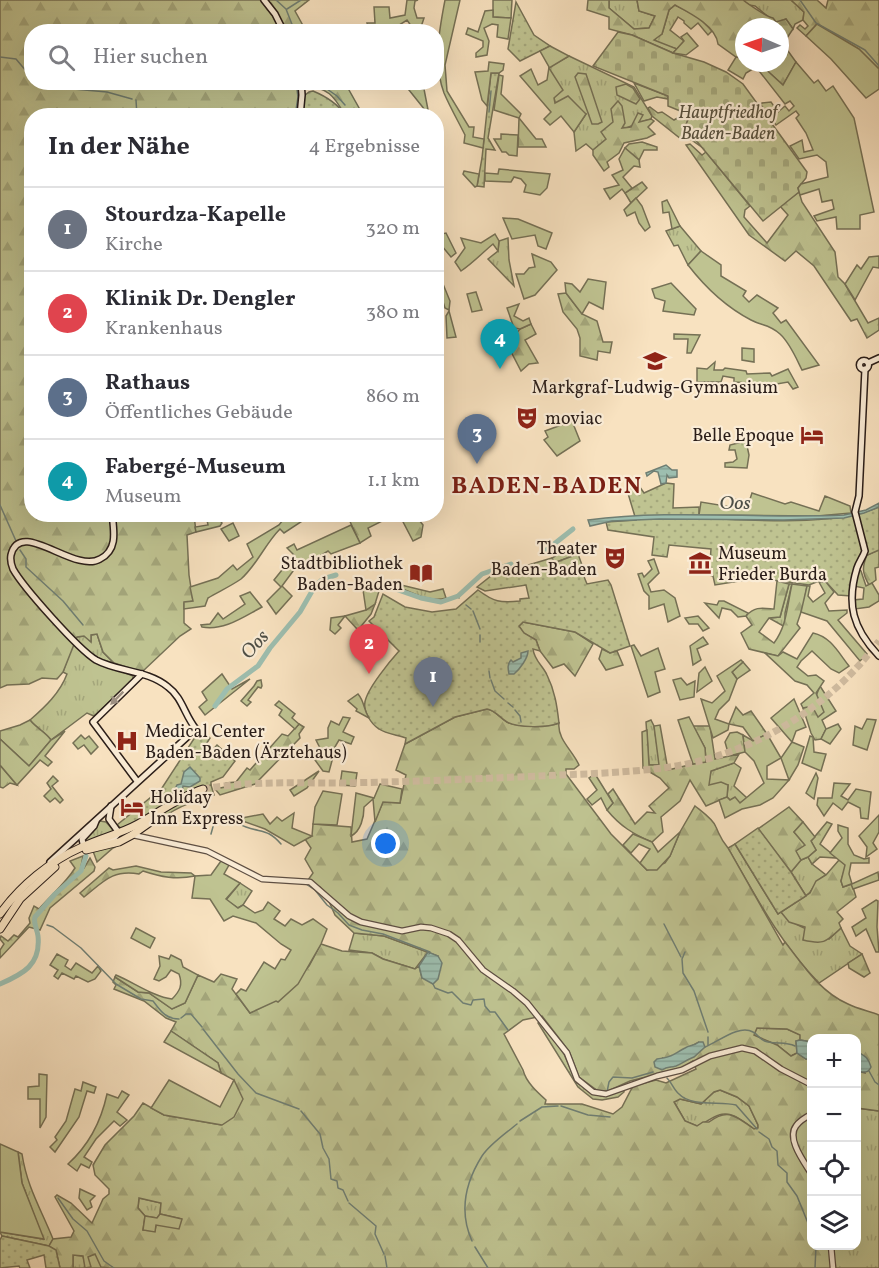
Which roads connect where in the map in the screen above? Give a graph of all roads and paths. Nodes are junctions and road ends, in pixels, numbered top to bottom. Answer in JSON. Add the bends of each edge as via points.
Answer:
{"nodes":[{"id":1,"x":264,"y":0,"type":"edge"},
{"id":2,"x":280,"y":24,"type":"edge"},
{"id":3,"x":302,"y":90,"type":"edge"},
{"id":4,"x":301,"y":108,"type":"edge"},
{"id":5,"x":879,"y":358,"type":"edge"},
{"id":6,"x":113,"y":522,"type":"edge"},
{"id":7,"x":879,"y":656,"type":"edge"},
{"id":8,"x":142,"y":674,"type":"junction"},
{"id":9,"x":137,"y":781,"type":"junction"},
{"id":10,"x":203,"y":789,"type":"tunnel mouth"},
{"id":11,"x":112,"y":804,"type":"junction"},
{"id":12,"x":164,"y":809,"type":"junction"},
{"id":13,"x":96,"y":820,"type":"junction"},
{"id":14,"x":109,"y":821,"type":"junction"},
{"id":15,"x":119,"y":833,"type":"junction"},
{"id":16,"x":132,"y":835,"type":"junction"},
{"id":17,"x":87,"y":848,"type":"junction"},
{"id":18,"x":41,"y":872,"type":"junction"},
{"id":19,"x":0,"y":914,"type":"edge"},
{"id":20,"x":0,"y":929,"type":"edge"},
{"id":21,"x":807,"y":1082,"type":"edge"},
{"id":22,"x":807,"y":1117,"type":"edge"},
{"id":23,"x":807,"y":1166,"type":"edge"},
{"id":24,"x":831,"y":1250,"type":"edge"},
{"id":25,"x":833,"y":1268,"type":"edge"}],
"edges":[{"from":1,"to":2,"type":"main road"},
{"from":3,"to":4,"type":"main road"},
{"from":5,"to":7,"type":"main road","via":[[866,366],[860,496],[855,514],[865,551],[851,590],[859,631]]},
{"from":6,"to":8,"type":"main road","via":[[114,537],[108,554],[99,560],[78,561],[36,542],[24,542],[14,549],[12,565],[39,602],[84,651],[102,663]]},
{"from":8,"to":9,"type":"main road","one_way":true,"via":[[93,722]]},
{"from":8,"to":9,"type":"main road","via":[[174,692],[196,729]]},
{"from":9,"to":11,"type":"main road"},
{"from":10,"to":12,"type":"main road"},
{"from":11,"to":13,"type":"main road"},
{"from":11,"to":14,"type":"main road"},
{"from":12,"to":15,"type":"main road"},
{"from":12,"to":16,"type":"main road"},
{"from":13,"to":14,"type":"main road"},
{"from":13,"to":17,"type":"main road","via":[[82,840]]},
{"from":13,"to":18,"type":"main road"},
{"from":14,"to":15,"type":"main road"},
{"from":15,"to":16,"type":"street"},
{"from":15,"to":17,"type":"main road"},
{"from":16,"to":17,"type":"main road"},
{"from":16,"to":21,"type":"street","via":[[207,851],[262,879],[310,882],[361,922],[402,931],[431,928],[449,934],[483,970],[527,1003],[567,1053],[577,1079],[593,1092],[606,1094],[742,1048],[755,1051]]},
{"from":17,"to":18,"type":"main road"},
{"from":17,"to":20,"type":"main road","via":[[25,893]]},
{"from":18,"to":19,"type":"main road"},
{"from":22,"to":23,"type":"street","via":[[797,1124],[793,1134]]},
{"from":24,"to":25,"type":"street"}]}
